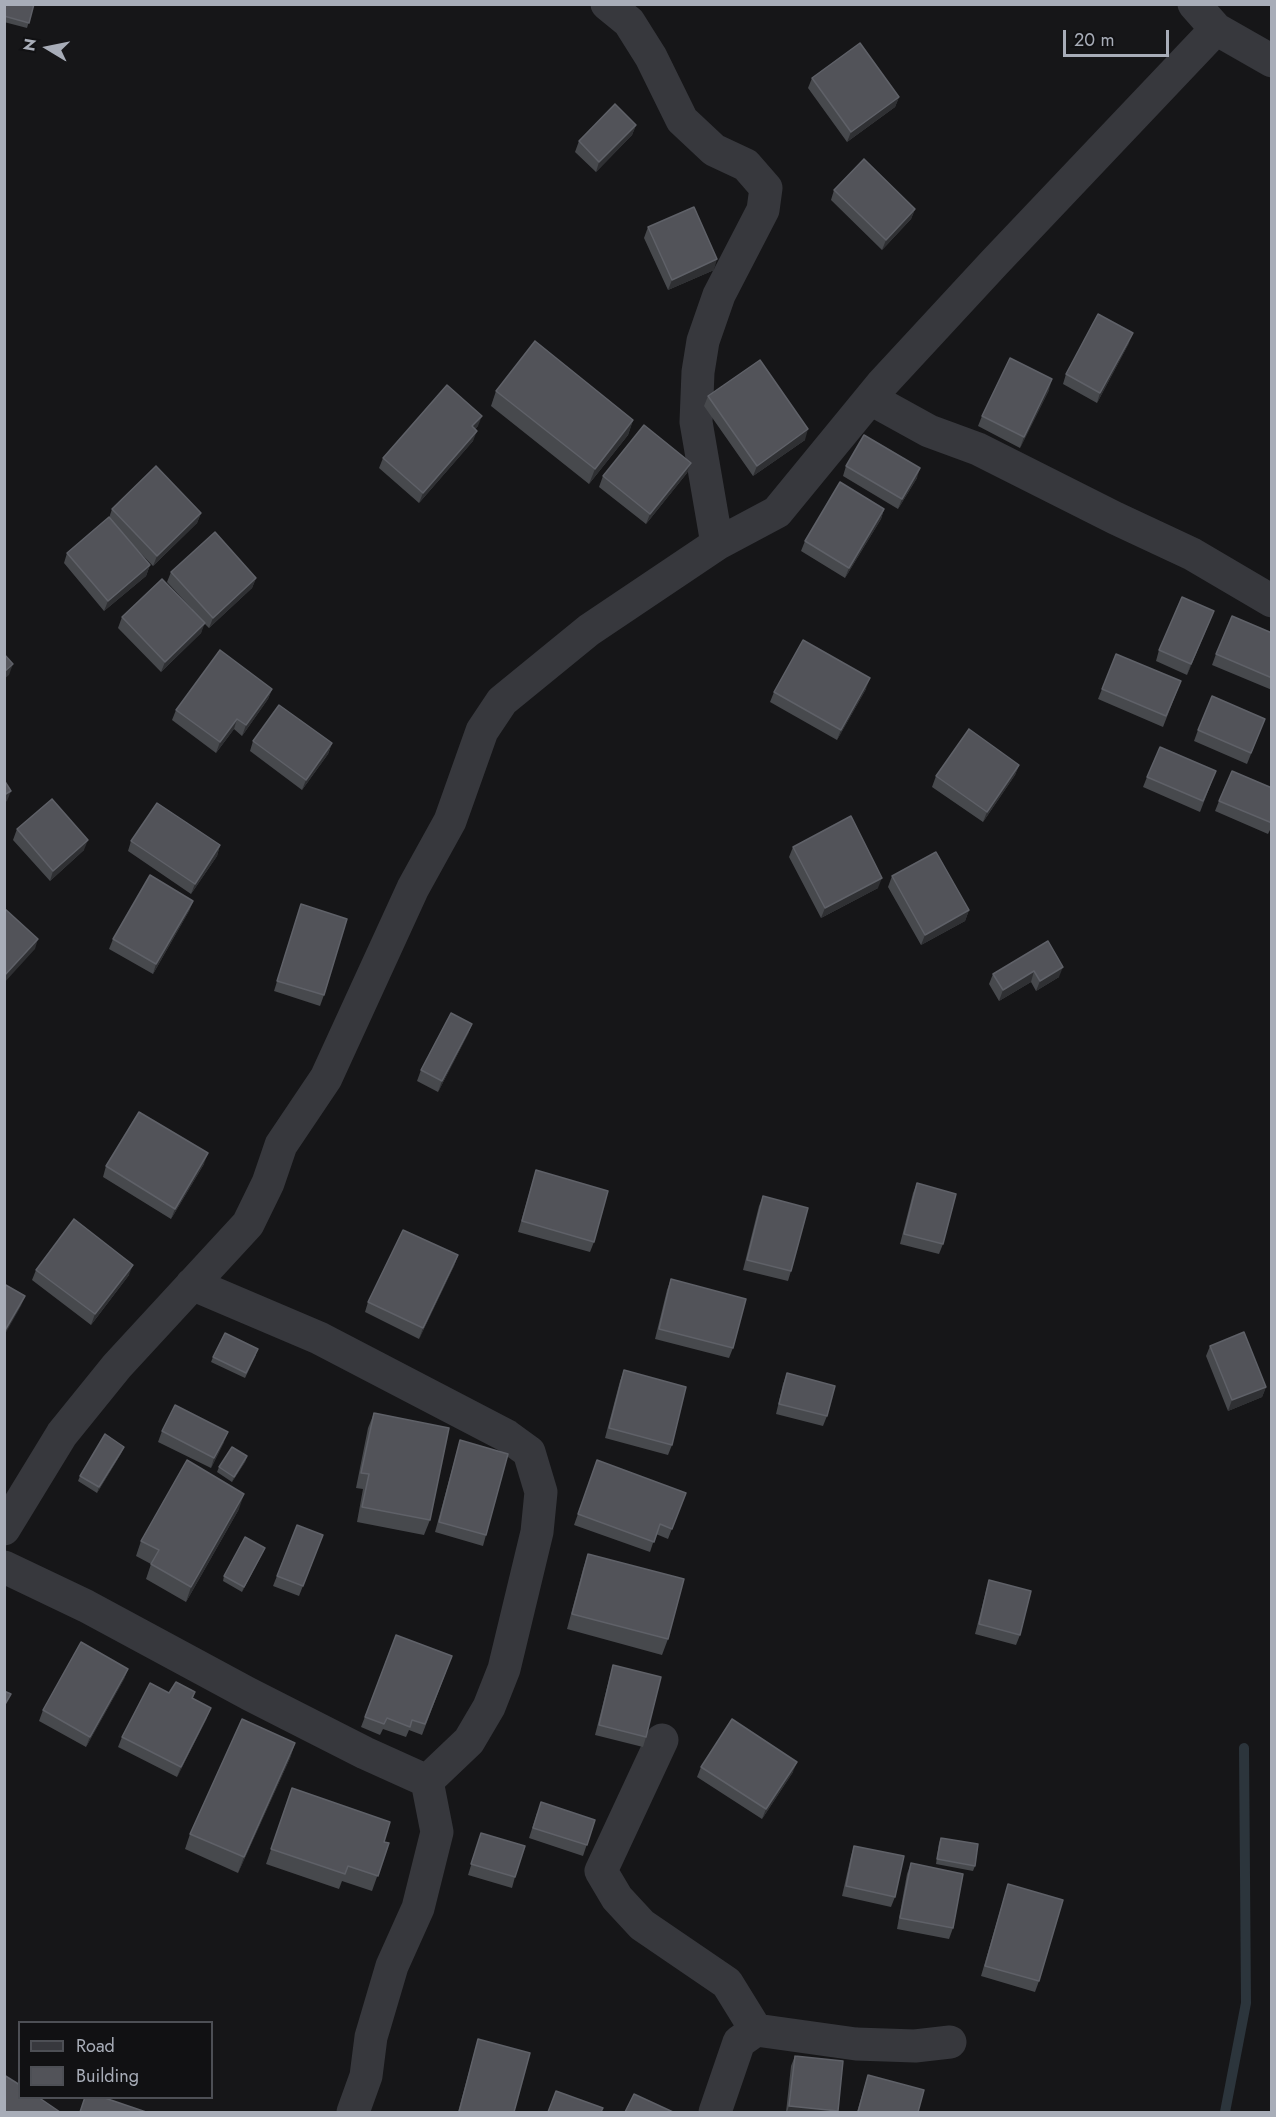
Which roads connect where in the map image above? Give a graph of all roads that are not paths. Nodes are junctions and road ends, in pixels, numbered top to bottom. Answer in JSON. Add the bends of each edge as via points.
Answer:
{"nodes":[{"id":1,"x":608,"y":4,"type":"edge"},
{"id":2,"x":1194,"y":4,"type":"edge"},
{"id":3,"x":1216,"y":29,"type":"junction"},
{"id":4,"x":1272,"y":61,"type":"edge"},
{"id":5,"x":871,"y":399,"type":"junction"},
{"id":6,"x":717,"y":544,"type":"junction"},
{"id":7,"x":1272,"y":601,"type":"edge"},
{"id":8,"x":192,"y":1284,"type":"junction"},
{"id":9,"x":4,"y":1529,"type":"edge"},
{"id":10,"x":4,"y":1567,"type":"edge"},
{"id":11,"x":662,"y":1740,"type":"dead end"},
{"id":12,"x":427,"y":1781,"type":"junction"},
{"id":13,"x":756,"y":2030,"type":"junction"},
{"id":14,"x":950,"y":2042,"type":"dead end"},
{"id":15,"x":356,"y":2111,"type":"edge"},
{"id":16,"x":715,"y":2112,"type":"edge"}],
"edges":[{"from":1,"to":6,"type":"street","via":[[629,22],[682,120],[714,150],[746,165],[766,189],[763,210],[719,295],[703,341],[696,422]]},
{"from":2,"to":3,"type":"street"},
{"from":3,"to":4,"type":"street"},
{"from":3,"to":5,"type":"street","via":[[993,263]]},
{"from":5,"to":6,"type":"street","via":[[777,512]]},
{"from":5,"to":7,"type":"street","via":[[929,431],[978,449],[1192,554]]},
{"from":6,"to":8,"type":"street","via":[[589,630],[502,701],[482,731],[450,821],[413,888],[326,1078],[281,1145],[248,1224]]},
{"from":8,"to":9,"type":"street","via":[[62,1434]]},
{"from":8,"to":12,"type":"street","via":[[320,1338],[507,1436],[529,1452],[541,1492],[538,1522],[504,1668],[489,1707],[469,1741]]},
{"from":10,"to":12,"type":"street","via":[[86,1606],[354,1748]]},
{"from":11,"to":13,"type":"street","via":[[601,1871],[616,1898],[642,1924],[727,1983]]},
{"from":12,"to":15,"type":"street","via":[[438,1832],[418,1908],[392,1966],[371,2037]]},
{"from":13,"to":14,"type":"street","via":[[856,2044],[915,2046]]},
{"from":13,"to":16,"type":"street","via":[[739,2042]]}]}
